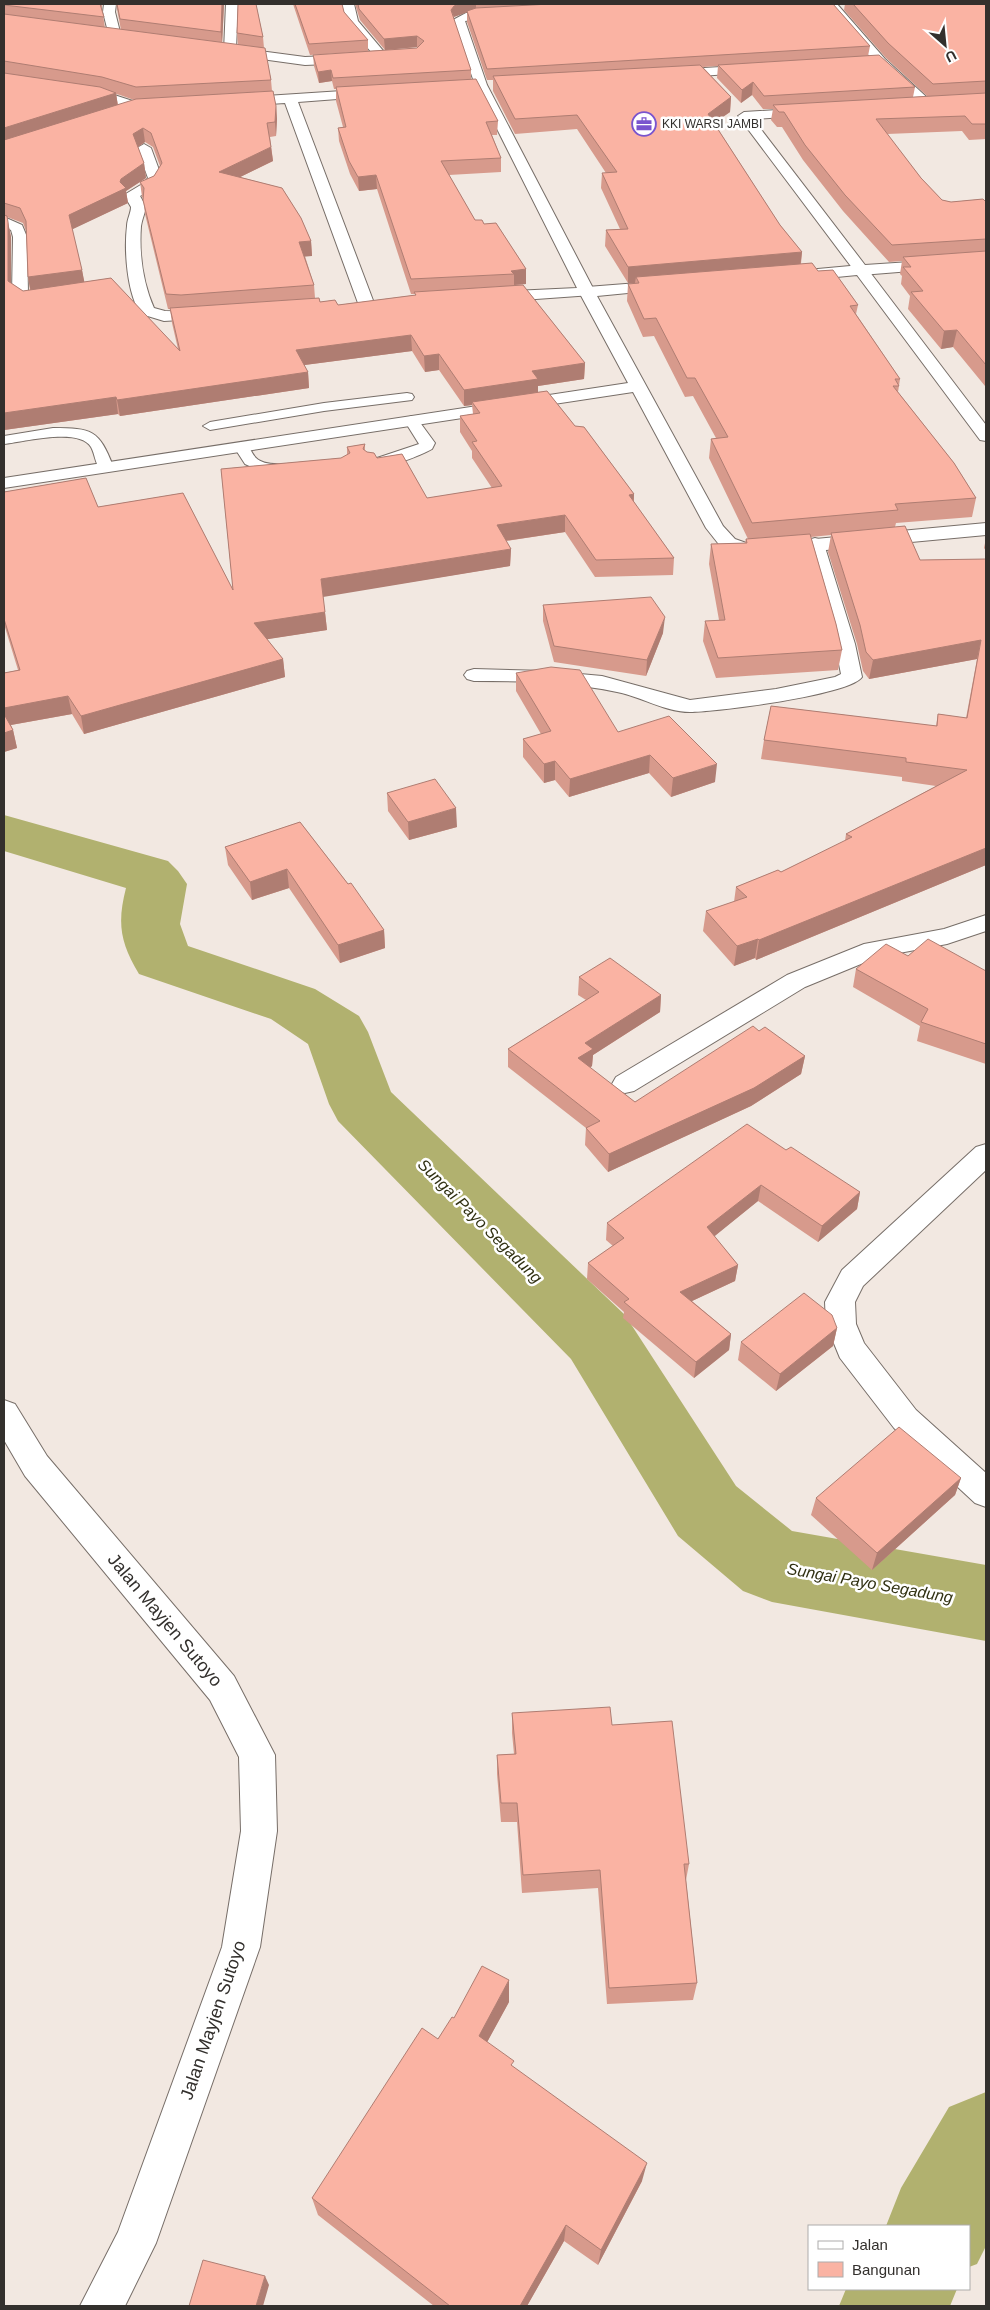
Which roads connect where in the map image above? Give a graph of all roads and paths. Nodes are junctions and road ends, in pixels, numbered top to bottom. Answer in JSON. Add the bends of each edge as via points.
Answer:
{"nodes":[{"id":1,"x":110,"y":4,"type":"edge"},
{"id":2,"x":232,"y":4,"type":"edge"},
{"id":3,"x":348,"y":4,"type":"edge"},
{"id":4,"x":831,"y":4,"type":"edge"},
{"id":5,"x":516,"y":12,"type":"edge"},
{"id":6,"x":131,"y":38,"type":"edge"},
{"id":7,"x":881,"y":62,"type":"junction"},
{"id":8,"x":861,"y":63,"type":"edge"},
{"id":9,"x":772,"y":68,"type":"edge"},
{"id":10,"x":702,"y":72,"type":"junction"},
{"id":11,"x":654,"y":75,"type":"edge"},
{"id":12,"x":714,"y":85,"type":"edge"},
{"id":13,"x":63,"y":89,"type":"edge"},
{"id":14,"x":386,"y":92,"type":"edge"},
{"id":15,"x":290,"y":98,"type":"junction"},
{"id":16,"x":224,"y":102,"type":"edge"},
{"id":17,"x":732,"y":104,"type":"edge"},
{"id":18,"x":153,"y":106,"type":"edge"},
{"id":19,"x":136,"y":107,"type":"junction"},
{"id":20,"x":908,"y":107,"type":"edge"},
{"id":21,"x":822,"y":112,"type":"edge"},
{"id":22,"x":118,"y":113,"type":"edge"},
{"id":23,"x":744,"y":116,"type":"junction"},
{"id":24,"x":144,"y":148,"type":"edge"},
{"id":25,"x":4,"y":221,"type":"edge"},
{"id":26,"x":986,"y":260,"type":"edge"},
{"id":27,"x":861,"y":270,"type":"junction"},
{"id":28,"x":783,"y":277,"type":"edge"},
{"id":29,"x":675,"y":285,"type":"edge"},
{"id":30,"x":587,"y":292,"type":"junction"},
{"id":31,"x":4,"y":293,"type":"edge"},
{"id":32,"x":20,"y":295,"type":"junction"},
{"id":33,"x":62,"y":296,"type":"edge"},
{"id":34,"x":481,"y":298,"type":"edge"},
{"id":35,"x":385,"y":302,"type":"edge"},
{"id":36,"x":366,"y":303,"type":"junction"},
{"id":37,"x":347,"y":305,"type":"edge"},
{"id":38,"x":221,"y":314,"type":"edge"},
{"id":39,"x":638,"y":386,"type":"junction"},
{"id":40,"x":407,"y":397,"type":"dead end"},
{"id":41,"x":324,"y":407,"type":"junction"},
{"id":42,"x":986,"y":407,"type":"edge"},
{"id":43,"x":965,"y":409,"type":"junction"},
{"id":44,"x":411,"y":420,"type":"junction"},
{"id":45,"x":210,"y":426,"type":"dead end"},
{"id":46,"x":336,"y":431,"type":"junction"},
{"id":47,"x":986,"y":436,"type":"edge"},
{"id":48,"x":4,"y":440,"type":"edge"},
{"id":49,"x":242,"y":447,"type":"junction"},
{"id":50,"x":372,"y":464,"type":"edge"},
{"id":51,"x":105,"y":466,"type":"junction"},
{"id":52,"x":306,"y":469,"type":"edge"},
{"id":53,"x":4,"y":483,"type":"edge"},
{"id":54,"x":986,"y":529,"type":"edge"},
{"id":55,"x":815,"y":544,"type":"junction"},
{"id":56,"x":474,"y":674,"type":"dead end"},
{"id":57,"x":986,"y":922,"type":"edge"},
{"id":58,"x":625,"y":1084,"type":"dead end"},
{"id":59,"x":986,"y":1154,"type":"edge"},
{"id":60,"x":4,"y":1413,"type":"edge"},
{"id":61,"x":986,"y":1493,"type":"edge"},
{"id":62,"x":102,"y":2306,"type":"edge"}],
"edges":[{"from":1,"to":6,"type":"street","via":[[110,35]]},
{"from":2,"to":3,"type":"street","via":[[226,50],[305,61],[386,56],[352,22]]},
{"from":4,"to":7,"type":"street"},
{"from":5,"to":30,"type":"street","via":[[466,16],[459,20],[481,85]]},
{"from":7,"to":8,"type":"street"},
{"from":7,"to":20,"type":"street","via":[[933,105]]},
{"from":9,"to":10,"type":"street"},
{"from":10,"to":11,"type":"street"},
{"from":10,"to":12,"type":"street"},
{"from":13,"to":19,"type":"street","via":[[104,96]]},
{"from":14,"to":15,"type":"street"},
{"from":15,"to":16,"type":"street"},
{"from":15,"to":36,"type":"street"},
{"from":17,"to":23,"type":"street"},
{"from":18,"to":19,"type":"street"},
{"from":19,"to":22,"type":"street"},
{"from":21,"to":23,"type":"street"},
{"from":23,"to":27,"type":"street"},
{"from":24,"to":38,"type":"street","via":[[154,178],[149,186],[131,195],[138,204],[134,222],[133,285],[147,311],[152,314]]},
{"from":25,"to":32,"type":"street","via":[[17,228],[20,237]]},
{"from":26,"to":27,"type":"street"},
{"from":27,"to":28,"type":"street"},
{"from":27,"to":43,"type":"street"},
{"from":29,"to":30,"type":"street"},
{"from":30,"to":34,"type":"street"},
{"from":30,"to":39,"type":"street"},
{"from":31,"to":32,"type":"street"},
{"from":32,"to":33,"type":"street","via":[[26,300]]},
{"from":35,"to":36,"type":"street"},
{"from":36,"to":37,"type":"street"},
{"from":39,"to":44,"type":"street"},
{"from":39,"to":55,"type":"street","via":[[715,528],[728,543],[750,551]]},
{"from":40,"to":41,"type":"lane"},
{"from":41,"to":45,"type":"lane"},
{"from":41,"to":46,"type":"lane"},
{"from":42,"to":43,"type":"street"},
{"from":43,"to":47,"type":"street"},
{"from":44,"to":46,"type":"street"},
{"from":44,"to":50,"type":"lane","via":[[427,446]]},
{"from":46,"to":49,"type":"street"},
{"from":48,"to":51,"type":"lane","via":[[56,433],[87,436],[96,444]]},
{"from":49,"to":51,"type":"street"},
{"from":49,"to":52,"type":"lane","via":[[250,461],[263,467]]},
{"from":51,"to":53,"type":"street"},
{"from":54,"to":55,"type":"street"},
{"from":55,"to":56,"type":"street","via":[[845,644],[852,677],[848,681],[822,688],[690,706],[629,688],[587,680]]},
{"from":57,"to":58,"type":"street","via":[[947,936],[873,950],[796,981]]},
{"from":59,"to":61,"type":"street","via":[[852,1278],[840,1302],[841,1324],[851,1349],[905,1419]]},
{"from":60,"to":62,"type":"street","name":"Jalan Mayjen Sutoyo","via":[[36,1466],[222,1688],[257,1755],[259,1831],[241,1947],[135,2242]]}]}
